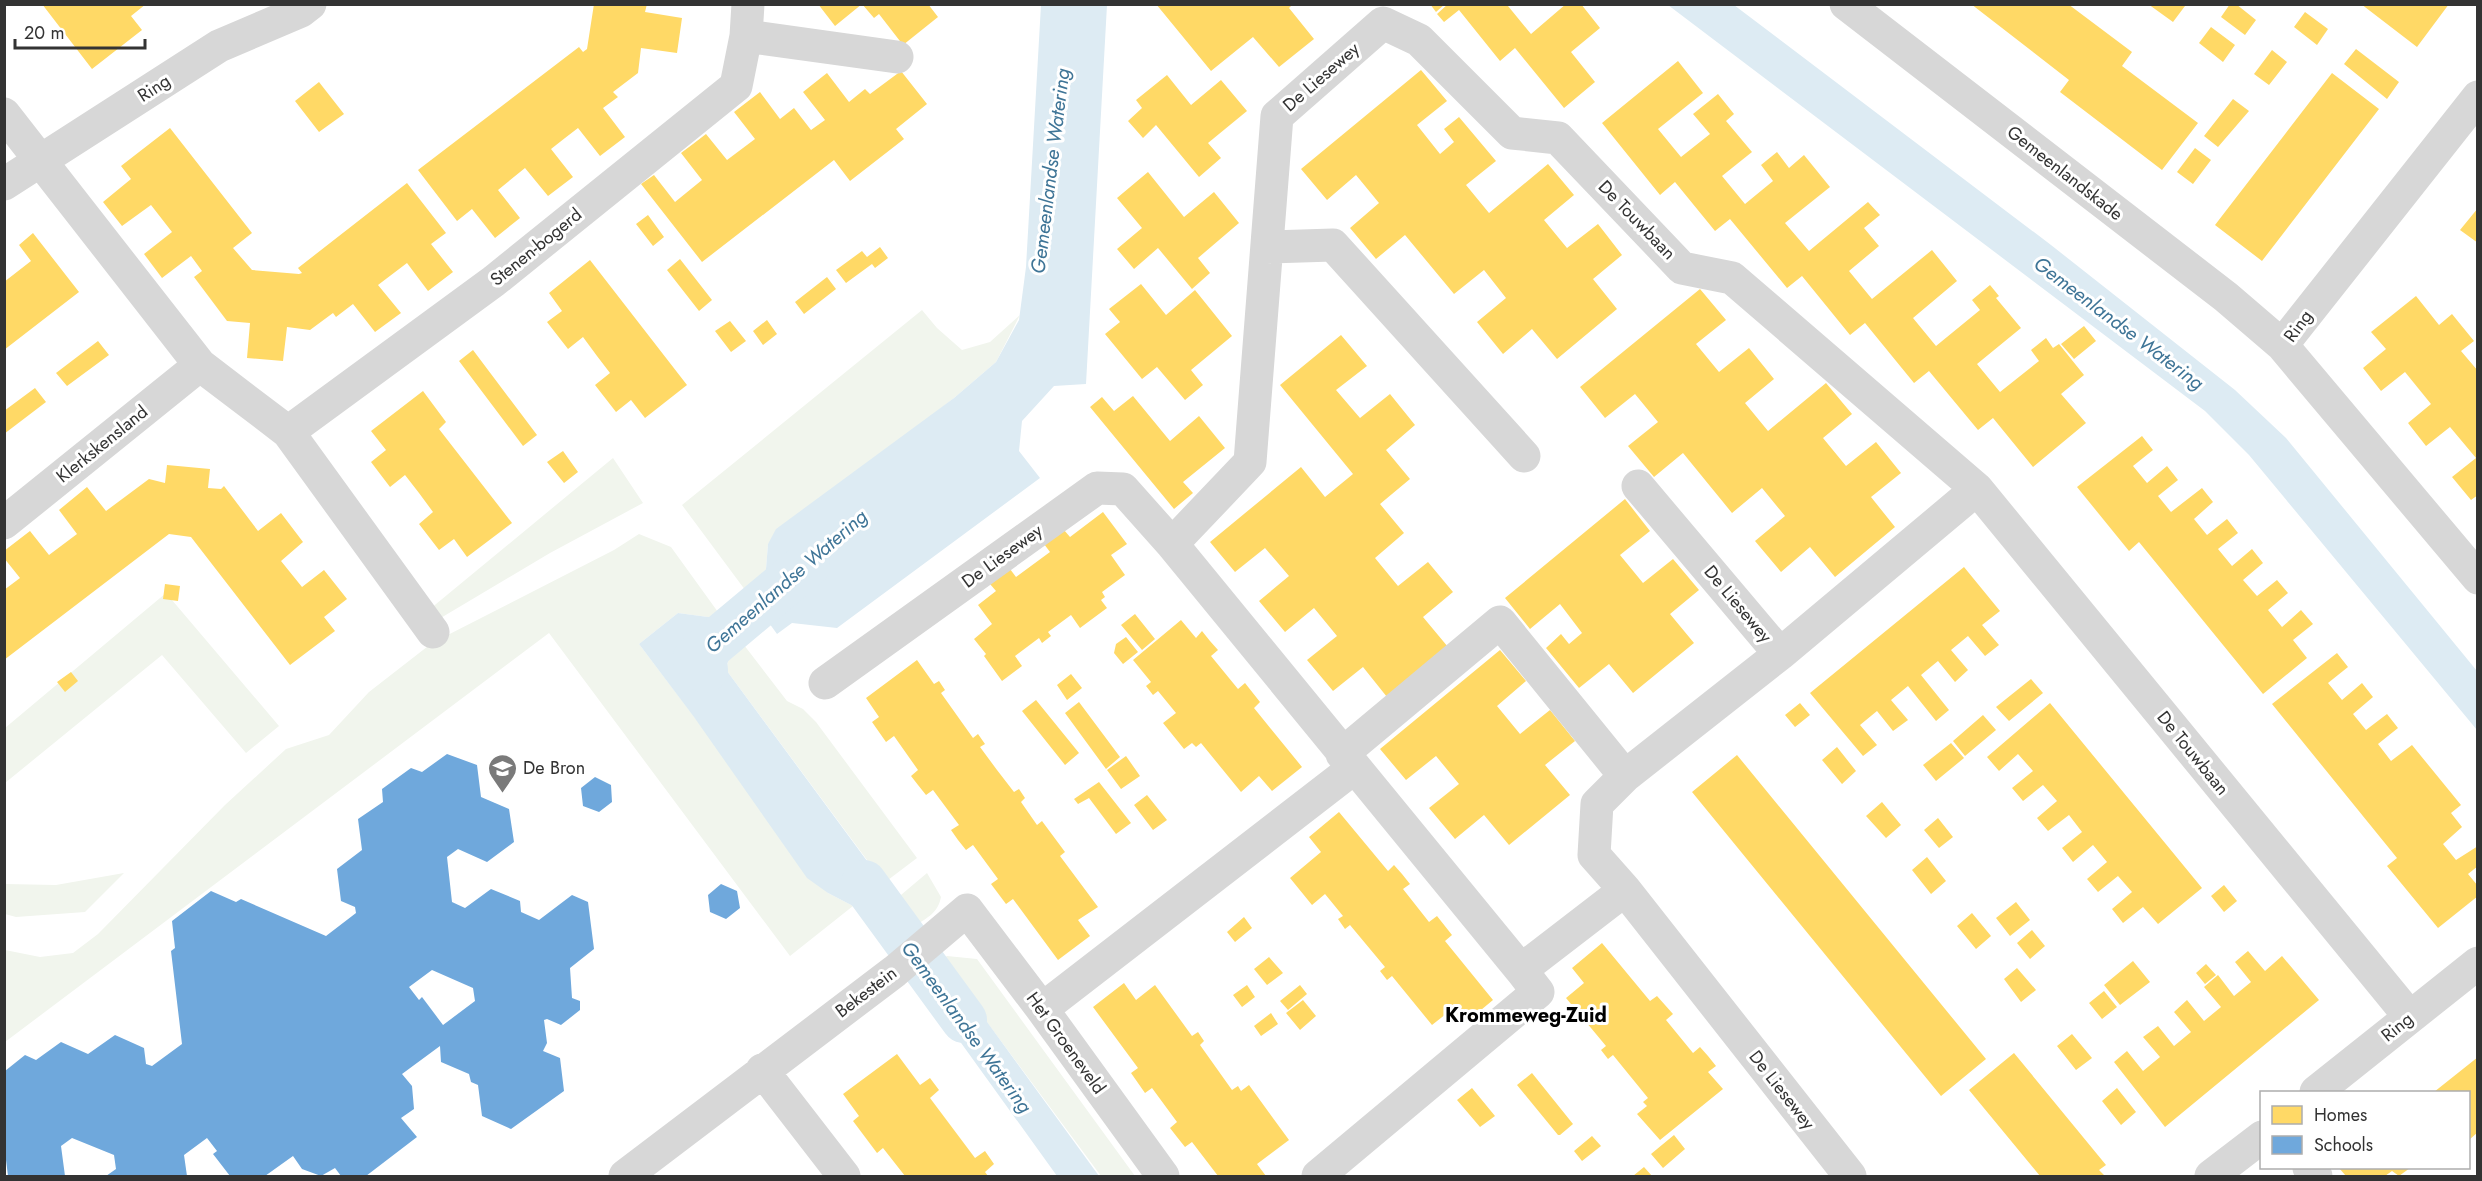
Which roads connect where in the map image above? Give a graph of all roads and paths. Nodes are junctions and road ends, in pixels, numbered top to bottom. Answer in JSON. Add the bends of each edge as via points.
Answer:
{"nodes":[{"id":1,"x":310,"y":4,"type":"edge"},
{"id":2,"x":1846,"y":4,"type":"edge"},
{"id":3,"x":747,"y":20,"type":"edge"},
{"id":4,"x":1383,"y":23,"type":"joint"},
{"id":5,"x":897,"y":57,"type":"dead end"},
{"id":6,"x":2478,"y":96,"type":"edge"},
{"id":7,"x":4,"y":114,"type":"edge"},
{"id":8,"x":41,"y":160,"type":"junction"},
{"id":9,"x":4,"y":184,"type":"edge"},
{"id":10,"x":1267,"y":247,"type":"junction"},
{"id":11,"x":2282,"y":345,"type":"junction"},
{"id":12,"x":200,"y":365,"type":"junction"},
{"id":13,"x":288,"y":432,"type":"junction"},
{"id":14,"x":1524,"y":456,"type":"dead end"},
{"id":15,"x":1638,"y":486,"type":"dead end"},
{"id":16,"x":1977,"y":489,"type":"junction"},
{"id":17,"x":4,"y":523,"type":"edge"},
{"id":18,"x":1172,"y":544,"type":"junction"},
{"id":19,"x":2478,"y":578,"type":"edge"},
{"id":20,"x":433,"y":632,"type":"dead end"},
{"id":21,"x":1780,"y":654,"type":"junction"},
{"id":22,"x":825,"y":683,"type":"dead end"},
{"id":23,"x":1348,"y":761,"type":"junction"},
{"id":24,"x":1625,"y":776,"type":"junction"},
{"id":25,"x":1624,"y":890,"type":"junction"},
{"id":26,"x":968,"y":910,"type":"joint"},
{"id":27,"x":2478,"y":963,"type":"edge"},
{"id":28,"x":1521,"y":970,"type":"junction"},
{"id":29,"x":1042,"y":1009,"type":"junction"},
{"id":30,"x":2410,"y":1017,"type":"junction"},
{"id":31,"x":762,"y":1070,"type":"junction"},
{"id":32,"x":2317,"y":1091,"type":"edge"},
{"id":33,"x":2260,"y":1139,"type":"edge"},
{"id":34,"x":625,"y":1176,"type":"edge"},
{"id":35,"x":844,"y":1176,"type":"edge"},
{"id":36,"x":1163,"y":1176,"type":"edge"},
{"id":37,"x":1318,"y":1176,"type":"edge"},
{"id":38,"x":1851,"y":1176,"type":"edge"},
{"id":39,"x":2211,"y":1176,"type":"edge"}],
"edges":[{"from":1,"to":8,"type":"street","name":"Ring","via":[[219,46]]},
{"from":2,"to":11,"type":"street","name":"Gemeenlandskade","via":[[2226,297]]},
{"from":3,"to":5,"type":"street","name":"Stenen-bogerd"},
{"from":3,"to":13,"type":"street","name":"Stenen-bogerd","via":[[736,86],[494,281]]},
{"from":4,"to":10,"type":"street","name":"De Liesewey","via":[[1277,116]]},
{"from":4,"to":16,"type":"street","name":"De Touwbaan","via":[[1419,40],[1512,133],[1558,138],[1682,268],[1732,278]]},
{"from":6,"to":11,"type":"street","name":"Ring"},
{"from":7,"to":8,"type":"street"},
{"from":8,"to":9,"type":"street","name":"Ring"},
{"from":8,"to":12,"type":"street"},
{"from":10,"to":14,"type":"street","via":[[1333,245]]},
{"from":10,"to":18,"type":"street","name":"De Liesewey","via":[[1250,462]]},
{"from":11,"to":19,"type":"street","name":"Ring"},
{"from":12,"to":13,"type":"street"},
{"from":12,"to":17,"type":"street","name":"Klerkskensland"},
{"from":13,"to":20,"type":"street"},
{"from":15,"to":21,"type":"street","name":"De Liesewey"},
{"from":16,"to":21,"type":"street"},
{"from":16,"to":30,"type":"street","name":"De Touwbaan"},
{"from":18,"to":22,"type":"street","name":"De Liesewey","via":[[1123,489],[1097,488]]},
{"from":18,"to":23,"type":"street","name":"De Liesewey"},
{"from":21,"to":24,"type":"street","name":"De Liesewey"},
{"from":23,"to":24,"type":"street","via":[[1500,622]]},
{"from":23,"to":28,"type":"street","name":"De Liesewey"},
{"from":23,"to":29,"type":"street"},
{"from":24,"to":25,"type":"street","name":"De Liesewey","via":[[1597,804],[1594,855]]},
{"from":25,"to":28,"type":"street"},
{"from":25,"to":38,"type":"street","name":"De Liesewey"},
{"from":26,"to":29,"type":"street","name":"Het Groeneveld"},
{"from":26,"to":31,"type":"street","name":"Bekestein"},
{"from":27,"to":30,"type":"street","name":"Ring"},
{"from":28,"to":37,"type":"street","name":"De Liesewey","via":[[1538,992]]},
{"from":29,"to":36,"type":"street","name":"Het Groeneveld"},
{"from":30,"to":32,"type":"street","name":"Ring"},
{"from":31,"to":34,"type":"street","name":"Bekestein"},
{"from":31,"to":35,"type":"street"},
{"from":33,"to":39,"type":"street"}]}
